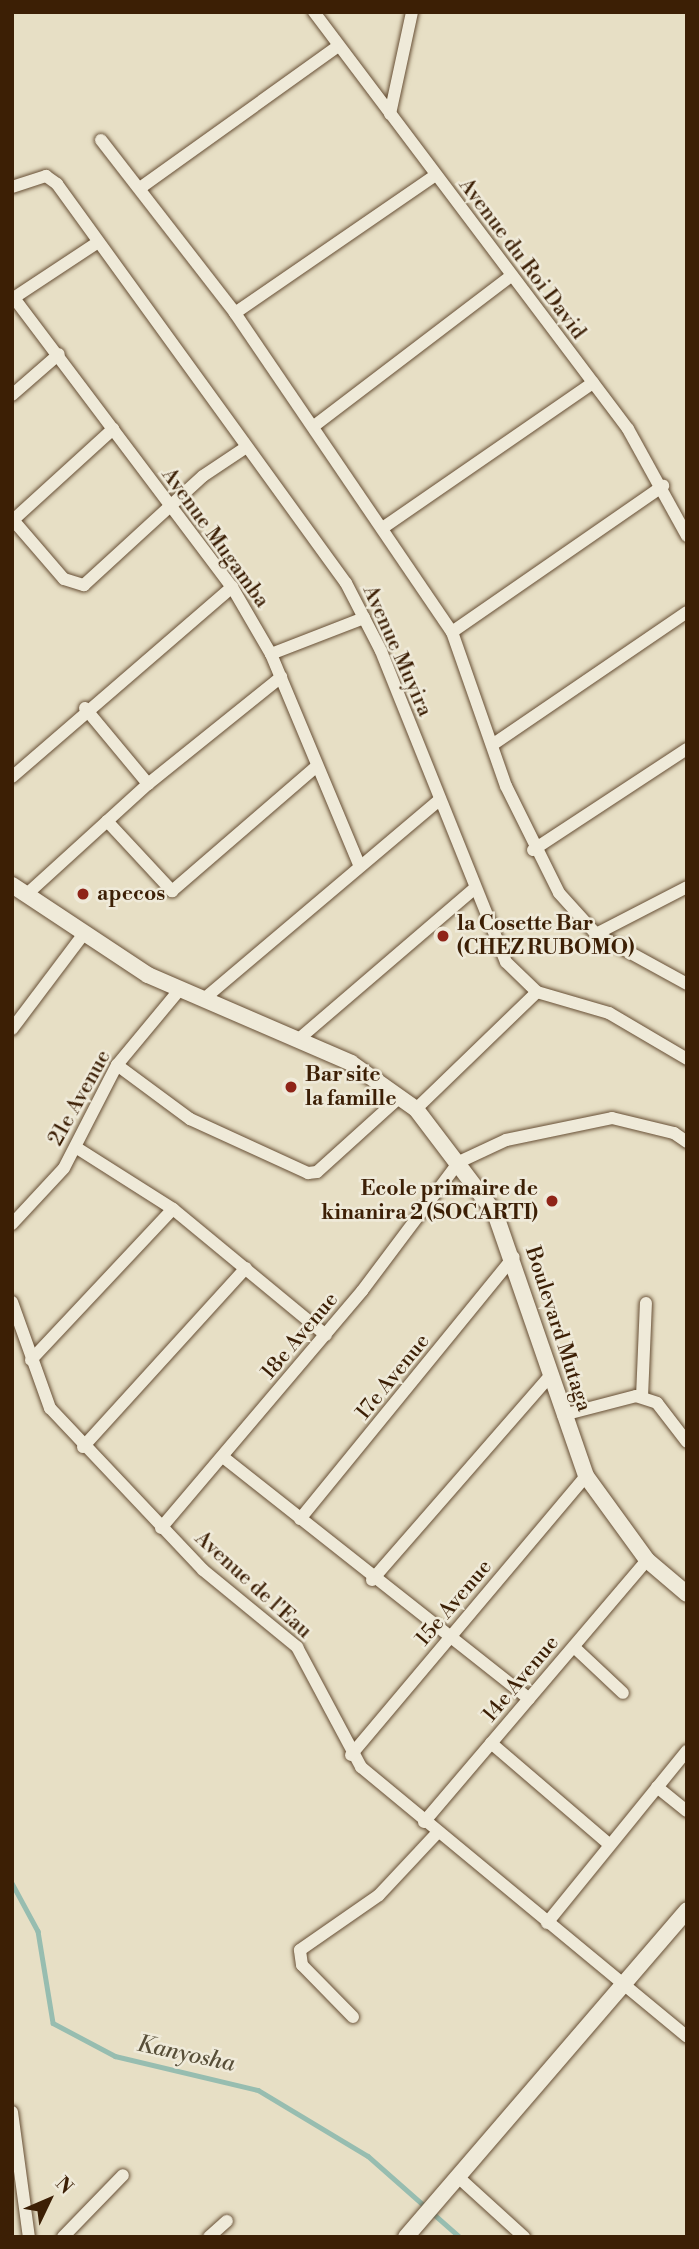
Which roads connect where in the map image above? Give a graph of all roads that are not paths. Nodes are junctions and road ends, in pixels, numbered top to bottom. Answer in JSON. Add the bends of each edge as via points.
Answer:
{"nodes":[{"id":1,"x":314,"y":12,"type":"edge"},
{"id":2,"x":412,"y":12,"type":"edge"},
{"id":3,"x":338,"y":46,"type":"junction"},
{"id":4,"x":390,"y":114,"type":"junction"},
{"id":5,"x":101,"y":140,"type":"dead end"},
{"id":6,"x":434,"y":176,"type":"junction"},
{"id":7,"x":12,"y":187,"type":"edge"},
{"id":8,"x":140,"y":188,"type":"junction"},
{"id":9,"x":98,"y":242,"type":"junction"},
{"id":10,"x":511,"y":276,"type":"junction"},
{"id":11,"x":13,"y":298,"type":"edge"},
{"id":12,"x":235,"y":313,"type":"junction"},
{"id":13,"x":59,"y":354,"type":"junction"},
{"id":14,"x":593,"y":383,"type":"junction"},
{"id":15,"x":12,"y":395,"type":"edge"},
{"id":16,"x":314,"y":426,"type":"junction"},
{"id":17,"x":113,"y":429,"type":"junction"},
{"id":18,"x":245,"y":448,"type":"junction"},
{"id":19,"x":663,"y":486,"type":"junction"},
{"id":20,"x":169,"y":508,"type":"junction"},
{"id":21,"x":13,"y":521,"type":"edge"},
{"id":22,"x":384,"y":527,"type":"junction"},
{"id":23,"x":687,"y":536,"type":"edge"},
{"id":24,"x":232,"y":587,"type":"junction"},
{"id":25,"x":687,"y":612,"type":"edge"},
{"id":26,"x":364,"y":618,"type":"junction"},
{"id":27,"x":452,"y":632,"type":"junction"},
{"id":28,"x":271,"y":654,"type":"junction"},
{"id":29,"x":281,"y":677,"type":"junction"},
{"id":30,"x":85,"y":709,"type":"junction"},
{"id":31,"x":495,"y":743,"type":"junction"},
{"id":32,"x":687,"y":749,"type":"edge"},
{"id":33,"x":317,"y":766,"type":"junction"},
{"id":34,"x":12,"y":777,"type":"edge"},
{"id":35,"x":148,"y":784,"type":"junction"},
{"id":36,"x":438,"y":801,"type":"junction"},
{"id":37,"x":107,"y":821,"type":"junction"},
{"id":38,"x":533,"y":850,"type":"junction"},
{"id":39,"x":359,"y":864,"type":"junction"},
{"id":40,"x":12,"y":885,"type":"edge"},
{"id":41,"x":687,"y":887,"type":"edge"},
{"id":42,"x":475,"y":888,"type":"junction"},
{"id":43,"x":27,"y":894,"type":"junction"},
{"id":44,"x":596,"y":934,"type":"junction"},
{"id":45,"x":82,"y":936,"type":"junction"},
{"id":46,"x":687,"y":984,"type":"edge"},
{"id":47,"x":180,"y":989,"type":"junction"},
{"id":48,"x":537,"y":992,"type":"junction"},
{"id":49,"x":205,"y":998,"type":"junction"},
{"id":50,"x":12,"y":1029,"type":"edge"},
{"id":51,"x":300,"y":1038,"type":"junction"},
{"id":52,"x":687,"y":1059,"type":"edge"},
{"id":53,"x":117,"y":1065,"type":"junction"},
{"id":54,"x":400,"y":1097,"type":"junction"},
{"id":55,"x":416,"y":1109,"type":"junction"},
{"id":56,"x":687,"y":1123,"type":"edge"},
{"id":57,"x":674,"y":1133,"type":"junction"},
{"id":58,"x":687,"y":1142,"type":"edge"},
{"id":59,"x":78,"y":1148,"type":"junction"},
{"id":60,"x":459,"y":1162,"type":"junction"},
{"id":61,"x":173,"y":1209,"type":"junction"},
{"id":62,"x":12,"y":1224,"type":"edge"},
{"id":63,"x":514,"y":1257,"type":"junction"},
{"id":64,"x":246,"y":1268,"type":"junction"},
{"id":65,"x":12,"y":1302,"type":"edge"},
{"id":66,"x":646,"y":1303,"type":"dead end"},
{"id":67,"x":326,"y":1335,"type":"junction"},
{"id":68,"x":31,"y":1360,"type":"junction"},
{"id":69,"x":550,"y":1376,"type":"junction"},
{"id":70,"x":642,"y":1397,"type":"junction"},
{"id":71,"x":563,"y":1415,"type":"junction"},
{"id":72,"x":687,"y":1442,"type":"edge"},
{"id":73,"x":83,"y":1447,"type":"junction"},
{"id":74,"x":223,"y":1457,"type":"junction"},
{"id":75,"x":586,"y":1476,"type":"junction"},
{"id":76,"x":300,"y":1519,"type":"junction"},
{"id":77,"x":162,"y":1528,"type":"junction"},
{"id":78,"x":648,"y":1560,"type":"junction"},
{"id":79,"x":372,"y":1580,"type":"junction"},
{"id":80,"x":687,"y":1594,"type":"edge"},
{"id":81,"x":448,"y":1639,"type":"junction"},
{"id":82,"x":574,"y":1647,"type":"junction"},
{"id":83,"x":623,"y":1693,"type":"dead end"},
{"id":84,"x":529,"y":1699,"type":"junction"},
{"id":85,"x":491,"y":1743,"type":"junction"},
{"id":86,"x":687,"y":1751,"type":"edge"},
{"id":87,"x":351,"y":1755,"type":"junction"},
{"id":88,"x":657,"y":1787,"type":"junction"},
{"id":89,"x":687,"y":1811,"type":"edge"},
{"id":90,"x":424,"y":1822,"type":"junction"},
{"id":91,"x":437,"y":1833,"type":"junction"},
{"id":92,"x":609,"y":1844,"type":"junction"},
{"id":93,"x":687,"y":1910,"type":"edge"},
{"id":94,"x":547,"y":1923,"type":"junction"},
{"id":95,"x":624,"y":1987,"type":"junction"},
{"id":96,"x":353,"y":2017,"type":"dead end"},
{"id":97,"x":687,"y":2037,"type":"edge"},
{"id":98,"x":12,"y":2112,"type":"edge"},
{"id":99,"x":123,"y":2175,"type":"dead end"},
{"id":100,"x":457,"y":2177,"type":"junction"},
{"id":101,"x":227,"y":2221,"type":"dead end"},
{"id":102,"x":29,"y":2237,"type":"edge"},
{"id":103,"x":63,"y":2237,"type":"edge"},
{"id":104,"x":209,"y":2237,"type":"edge"},
{"id":105,"x":406,"y":2237,"type":"edge"},
{"id":106,"x":524,"y":2237,"type":"edge"}],
"edges":[{"from":1,"to":3,"type":"street","name":"Avenue du Roi David"},
{"from":2,"to":4,"type":"street"},
{"from":3,"to":4,"type":"street","name":"Avenue du Roi David"},
{"from":3,"to":8,"type":"street"},
{"from":4,"to":6,"type":"street","name":"Avenue du Roi David"},
{"from":5,"to":8,"type":"street"},
{"from":6,"to":10,"type":"street","name":"Avenue du Roi David"},
{"from":6,"to":12,"type":"street"},
{"from":7,"to":9,"type":"street","name":"Avenue Muyira","via":[[46,176]]},
{"from":8,"to":12,"type":"street"},
{"from":9,"to":11,"type":"street"},
{"from":9,"to":18,"type":"street","name":"Avenue Muyira"},
{"from":10,"to":14,"type":"street","name":"Avenue du Roi David"},
{"from":10,"to":16,"type":"street"},
{"from":11,"to":13,"type":"street","name":"Avenue Mugamba"},
{"from":12,"to":16,"type":"street"},
{"from":13,"to":15,"type":"street"},
{"from":13,"to":17,"type":"street","name":"Avenue Mugamba"},
{"from":14,"to":19,"type":"street","name":"Avenue du Roi David"},
{"from":14,"to":22,"type":"street"},
{"from":16,"to":22,"type":"street"},
{"from":17,"to":20,"type":"street","name":"Avenue Mugamba"},
{"from":17,"to":21,"type":"street"},
{"from":18,"to":20,"type":"street"},
{"from":18,"to":26,"type":"street","name":"Avenue Muyira","via":[[346,583]]},
{"from":19,"to":23,"type":"street","name":"Avenue du Roi David"},
{"from":19,"to":27,"type":"street"},
{"from":20,"to":21,"type":"street","via":[[83,586],[64,579]]},
{"from":20,"to":24,"type":"street","name":"Avenue Mugamba"},
{"from":22,"to":27,"type":"street"},
{"from":24,"to":28,"type":"street","name":"Avenue Mugamba"},
{"from":24,"to":30,"type":"street"},
{"from":25,"to":31,"type":"street"},
{"from":26,"to":28,"type":"street"},
{"from":26,"to":36,"type":"street","name":"Avenue Muyira"},
{"from":27,"to":31,"type":"street"},
{"from":28,"to":29,"type":"street","name":"Avenue Mugamba"},
{"from":29,"to":33,"type":"street","name":"Avenue Mugamba"},
{"from":29,"to":35,"type":"street"},
{"from":30,"to":34,"type":"street"},
{"from":30,"to":35,"type":"street"},
{"from":31,"to":38,"type":"street"},
{"from":32,"to":38,"type":"street"},
{"from":33,"to":37,"type":"street","via":[[172,891]]},
{"from":33,"to":39,"type":"street","name":"Avenue Mugamba"},
{"from":35,"to":37,"type":"street"},
{"from":36,"to":39,"type":"street"},
{"from":36,"to":42,"type":"street","name":"Avenue Muyira"},
{"from":37,"to":43,"type":"street"},
{"from":38,"to":44,"type":"street"},
{"from":39,"to":49,"type":"street"},
{"from":40,"to":43,"type":"street","name":"Boulevard Mutaga"},
{"from":41,"to":44,"type":"street"},
{"from":42,"to":48,"type":"street","name":"Avenue Muyira","via":[[506,962]]},
{"from":42,"to":51,"type":"street"},
{"from":43,"to":45,"type":"street","name":"Boulevard Mutaga"},
{"from":44,"to":46,"type":"street"},
{"from":45,"to":47,"type":"street","name":"Boulevard Mutaga"},
{"from":45,"to":50,"type":"street"},
{"from":47,"to":49,"type":"street","name":"Boulevard Mutaga"},
{"from":47,"to":53,"type":"street","name":"21e Avenue"},
{"from":48,"to":52,"type":"street","via":[[609,1013]]},
{"from":48,"to":55,"type":"street"},
{"from":49,"to":51,"type":"street","name":"Boulevard Mutaga"},
{"from":51,"to":54,"type":"street","name":"Boulevard Mutaga"},
{"from":53,"to":54,"type":"street","via":[[190,1119],[308,1173],[317,1172]]},
{"from":53,"to":59,"type":"street","name":"21e Avenue"},
{"from":54,"to":55,"type":"street","name":"Boulevard Mutaga"},
{"from":55,"to":60,"type":"street","name":"Boulevard Mutaga"},
{"from":56,"to":57,"type":"street"},
{"from":57,"to":58,"type":"street"},
{"from":57,"to":60,"type":"street","via":[[612,1118],[506,1140]]},
{"from":59,"to":61,"type":"street"},
{"from":59,"to":62,"type":"street","name":"21e Avenue"},
{"from":60,"to":63,"type":"street","name":"Boulevard Mutaga","via":[[495,1213]]},
{"from":60,"to":67,"type":"street","name":"18e Avenue"},
{"from":61,"to":64,"type":"street"},
{"from":61,"to":68,"type":"street"},
{"from":63,"to":69,"type":"street","name":"Boulevard Mutaga"},
{"from":63,"to":76,"type":"street","name":"17e Avenue"},
{"from":64,"to":67,"type":"street"},
{"from":64,"to":73,"type":"street"},
{"from":65,"to":68,"type":"street","name":"Avenue de l'Eau"},
{"from":66,"to":70,"type":"street"},
{"from":67,"to":74,"type":"street","name":"18e Avenue"},
{"from":68,"to":73,"type":"street","name":"Avenue de l'Eau","via":[[50,1408]]},
{"from":69,"to":71,"type":"street","name":"Boulevard Mutaga"},
{"from":69,"to":79,"type":"street"},
{"from":70,"to":71,"type":"street"},
{"from":70,"to":72,"type":"street","via":[[671,1417]]},
{"from":71,"to":75,"type":"street","name":"Boulevard Mutaga"},
{"from":73,"to":77,"type":"street","name":"Avenue de l'Eau"},
{"from":74,"to":76,"type":"street"},
{"from":74,"to":77,"type":"street","name":"18e Avenue"},
{"from":75,"to":78,"type":"street","name":"Boulevard Mutaga"},
{"from":75,"to":81,"type":"street","name":"15e Avenue"},
{"from":76,"to":79,"type":"street"},
{"from":77,"to":87,"type":"street","name":"Avenue de l'Eau","via":[[297,1647]]},
{"from":78,"to":80,"type":"street","name":"Boulevard Mutaga"},
{"from":78,"to":82,"type":"street","name":"14e Avenue"},
{"from":79,"to":81,"type":"street"},
{"from":81,"to":84,"type":"street"},
{"from":81,"to":87,"type":"street","name":"15e Avenue"},
{"from":82,"to":83,"type":"street"},
{"from":82,"to":84,"type":"street","name":"14e Avenue"},
{"from":84,"to":85,"type":"street","name":"14e Avenue"},
{"from":85,"to":90,"type":"street","name":"14e Avenue"},
{"from":85,"to":92,"type":"street"},
{"from":86,"to":88,"type":"street"},
{"from":87,"to":90,"type":"street","name":"Avenue de l'Eau"},
{"from":88,"to":89,"type":"street"},
{"from":88,"to":92,"type":"street"},
{"from":90,"to":91,"type":"street","name":"Avenue de l'Eau"},
{"from":91,"to":94,"type":"street","name":"Avenue de l'Eau"},
{"from":91,"to":96,"type":"street","via":[[379,1895],[300,1950],[302,1965]]},
{"from":92,"to":94,"type":"street"},
{"from":93,"to":95,"type":"street"},
{"from":94,"to":95,"type":"street","name":"Avenue de l'Eau"},
{"from":95,"to":97,"type":"street","name":"Avenue de l'Eau"},
{"from":95,"to":100,"type":"street"},
{"from":98,"to":102,"type":"street"},
{"from":99,"to":103,"type":"street"},
{"from":100,"to":105,"type":"street"},
{"from":100,"to":106,"type":"street"},
{"from":101,"to":104,"type":"street"}]}
